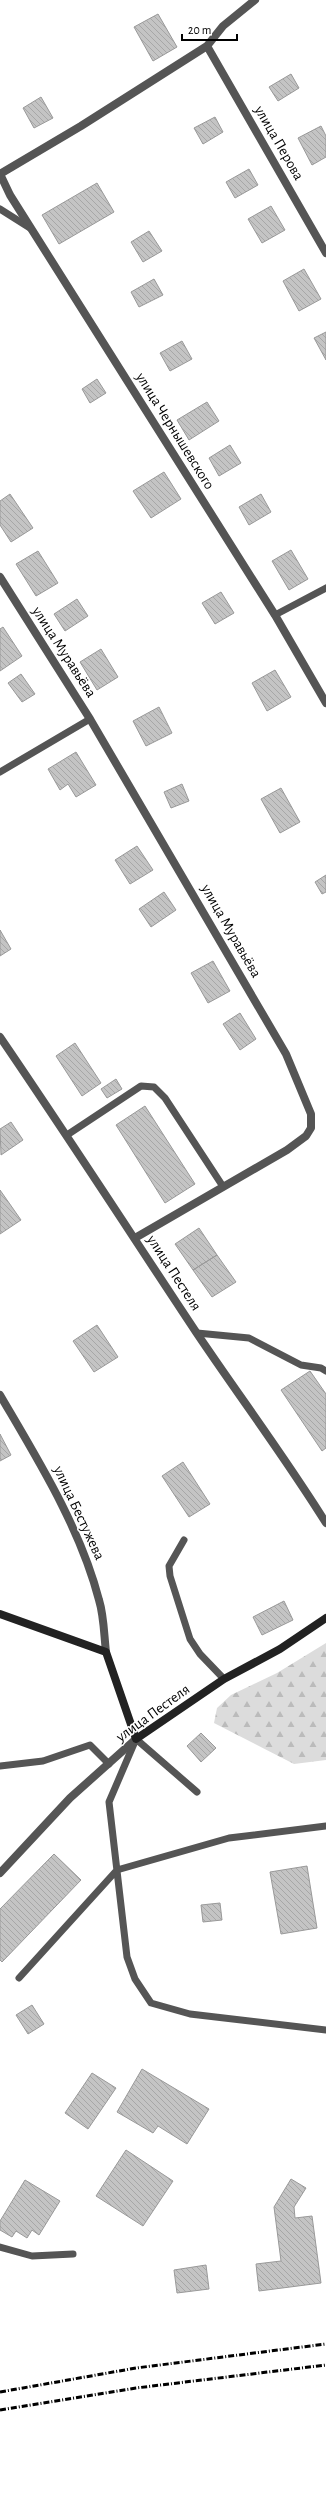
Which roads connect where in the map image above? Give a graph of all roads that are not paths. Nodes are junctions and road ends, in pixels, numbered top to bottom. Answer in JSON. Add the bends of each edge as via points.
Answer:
{"nodes":[{"id":1,"x":255,"y":0,"type":"edge"},
{"id":2,"x":207,"y":46,"type":"junction"},
{"id":3,"x":0,"y":174,"type":"edge"},
{"id":4,"x":0,"y":209,"type":"edge"},
{"id":5,"x":31,"y":228,"type":"junction"},
{"id":6,"x":326,"y":253,"type":"edge"},
{"id":7,"x":0,"y":577,"type":"edge"},
{"id":8,"x":326,"y":588,"type":"edge"},
{"id":9,"x":275,"y":616,"type":"junction"},
{"id":10,"x":326,"y":703,"type":"edge"},
{"id":11,"x":90,"y":719,"type":"junction"},
{"id":12,"x":0,"y":772,"type":"edge"},
{"id":13,"x":0,"y":1037,"type":"edge"},
{"id":14,"x":68,"y":1135,"type":"junction"},
{"id":15,"x":222,"y":1185,"type":"junction"},
{"id":16,"x":135,"y":1238,"type":"junction"},
{"id":17,"x":197,"y":1333,"type":"junction"},
{"id":18,"x":326,"y":1371,"type":"edge"},
{"id":19,"x":0,"y":1395,"type":"edge"},
{"id":20,"x":326,"y":1523,"type":"edge"},
{"id":21,"x":184,"y":1540,"type":"dead end"},
{"id":22,"x":0,"y":1614,"type":"edge"},
{"id":23,"x":326,"y":1618,"type":"edge"},
{"id":24,"x":106,"y":1652,"type":"junction"},
{"id":25,"x":224,"y":1679,"type":"junction"},
{"id":26,"x":136,"y":1739,"type":"junction"},
{"id":27,"x":109,"y":1764,"type":"junction"},
{"id":28,"x":0,"y":1766,"type":"edge"},
{"id":29,"x":197,"y":1792,"type":"dead end"},
{"id":30,"x":326,"y":1826,"type":"edge"},
{"id":31,"x":116,"y":1870,"type":"junction"},
{"id":32,"x":0,"y":1873,"type":"edge"},
{"id":33,"x":19,"y":1978,"type":"dead end"},
{"id":34,"x":326,"y":2030,"type":"edge"},
{"id":35,"x":0,"y":2247,"type":"edge"},
{"id":36,"x":73,"y":2254,"type":"dead end"}],
"edges":[{"from":1,"to":2,"type":"street","via":[[223,26]]},
{"from":2,"to":3,"type":"street"},
{"from":2,"to":6,"type":"street","name":"улица Перова"},
{"from":3,"to":5,"type":"street","name":"улица Чернышевского"},
{"from":4,"to":5,"type":"lane"},
{"from":5,"to":9,"type":"street","name":"улица Чернышевского"},
{"from":7,"to":11,"type":"street","name":"улица Муравьёва"},
{"from":8,"to":9,"type":"lane"},
{"from":9,"to":10,"type":"street","name":"улица Чернышевского"},
{"from":11,"to":12,"type":"lane"},
{"from":11,"to":15,"type":"street","name":"улица Муравьёва","via":[[286,1054],[311,1114],[311,1128],[306,1136],[287,1150]]},
{"from":13,"to":14,"type":"street","name":"улица Пестеля"},
{"from":14,"to":15,"type":"lane","via":[[141,1086],[154,1087],[165,1098]]},
{"from":14,"to":16,"type":"street","name":"улица Пестеля"},
{"from":15,"to":16,"type":"street","name":"улица Муравьёва"},
{"from":16,"to":17,"type":"street","name":"улица Пестеля"},
{"from":17,"to":18,"type":"lane","via":[[249,1338],[301,1365]]},
{"from":17,"to":20,"type":"street","name":"улица Пестеля","via":[[297,1476]]},
{"from":19,"to":24,"type":"street","name":"улица Бестужева","via":[[40,1463],[87,1559],[100,1602]]},
{"from":21,"to":25,"type":"lane","via":[[169,1566],[170,1576],[190,1639],[200,1654]]},
{"from":22,"to":24,"type":"main road"},
{"from":23,"to":25,"type":"main road","name":"улица Пестеля","via":[[280,1649]]},
{"from":24,"to":26,"type":"main road"},
{"from":25,"to":26,"type":"main road","name":"улица Пестеля"},
{"from":26,"to":27,"type":"street","name":"улица Пестеля"},
{"from":26,"to":29,"type":"lane"},
{"from":26,"to":31,"type":"lane","via":[[109,1802]]},
{"from":27,"to":28,"type":"lane","via":[[90,1745],[43,1761]]},
{"from":27,"to":32,"type":"street","name":"улица Пестеля","via":[[70,1798]]},
{"from":30,"to":31,"type":"lane","via":[[228,1838]]},
{"from":31,"to":33,"type":"lane"},
{"from":31,"to":34,"type":"lane","via":[[127,1957],[135,1978],[151,2003],[190,2014]]},
{"from":35,"to":36,"type":"lane","via":[[32,2256]]}]}
